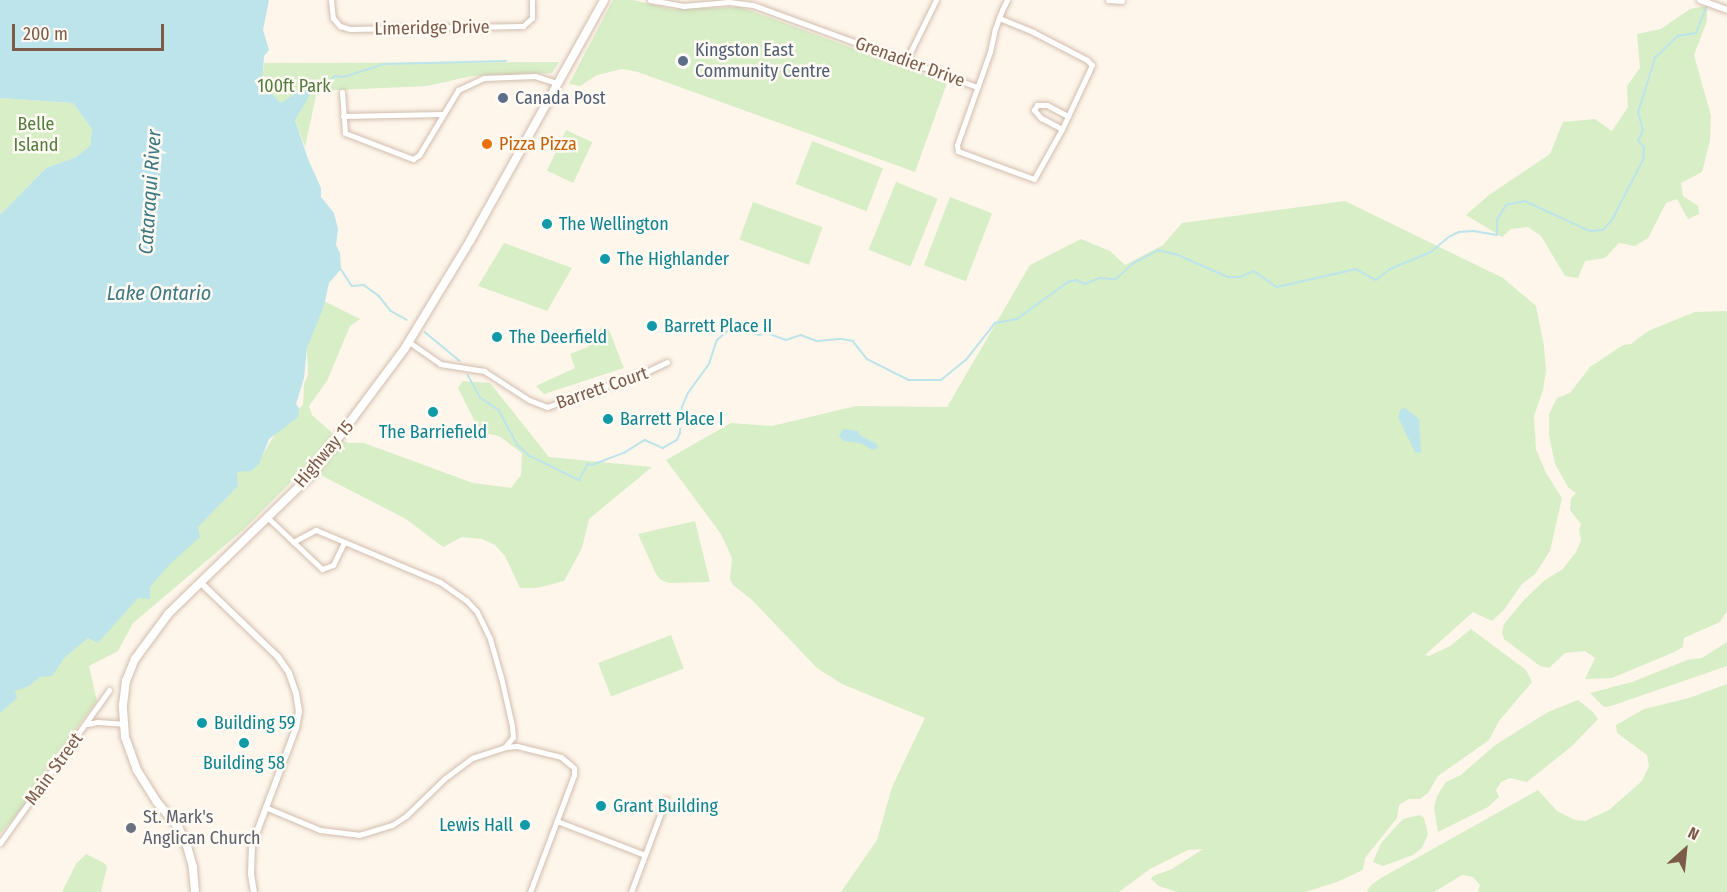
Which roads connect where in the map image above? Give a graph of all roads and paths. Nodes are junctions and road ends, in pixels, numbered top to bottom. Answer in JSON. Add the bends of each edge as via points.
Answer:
{"nodes":[{"id":1,"x":331,"y":0,"type":"edge"},
{"id":2,"x":532,"y":0,"type":"edge"},
{"id":3,"x":604,"y":0,"type":"edge"},
{"id":4,"x":650,"y":0,"type":"edge"},
{"id":5,"x":936,"y":0,"type":"edge"},
{"id":6,"x":1007,"y":0,"type":"edge"},
{"id":7,"x":1108,"y":0,"type":"edge"},
{"id":8,"x":1700,"y":0,"type":"edge"},
{"id":9,"x":1122,"y":1,"type":"edge"},
{"id":10,"x":672,"y":2,"type":"edge"},
{"id":11,"x":1727,"y":10,"type":"edge"},
{"id":12,"x":999,"y":18,"type":"junction"},
{"id":13,"x":906,"y":61,"type":"junction"},
{"id":14,"x":557,"y":83,"type":"junction"},
{"id":15,"x":977,"y":87,"type":"junction"},
{"id":16,"x":342,"y":92,"type":"dead end"},
{"id":17,"x":442,"y":114,"type":"junction"},
{"id":18,"x":343,"y":116,"type":"junction"},
{"id":19,"x":1068,"y":116,"type":"junction"},
{"id":20,"x":1062,"y":129,"type":"junction"},
{"id":21,"x":409,"y":342,"type":"junction"},
{"id":22,"x":667,"y":362,"type":"dead end"},
{"id":23,"x":267,"y":517,"type":"junction"},
{"id":24,"x":293,"y":542,"type":"junction"},
{"id":25,"x":344,"y":542,"type":"junction"},
{"id":26,"x":201,"y":583,"type":"junction"},
{"id":27,"x":109,"y":690,"type":"dead end"},
{"id":28,"x":87,"y":724,"type":"junction"},
{"id":29,"x":123,"y":724,"type":"junction"},
{"id":30,"x":513,"y":737,"type":"junction"},
{"id":31,"x":505,"y":747,"type":"junction"},
{"id":32,"x":522,"y":747,"type":"junction"},
{"id":33,"x":666,"y":799,"type":"dead end"},
{"id":34,"x":265,"y":807,"type":"junction"},
{"id":35,"x":557,"y":821,"type":"junction"},
{"id":36,"x":0,"y":843,"type":"edge"},
{"id":37,"x":645,"y":855,"type":"junction"},
{"id":38,"x":195,"y":892,"type":"edge"},
{"id":39,"x":254,"y":892,"type":"edge"},
{"id":40,"x":530,"y":892,"type":"edge"},
{"id":41,"x":631,"y":892,"type":"edge"}],
"edges":[{"from":1,"to":2,"type":"street","name":"Limeridge Drive","via":[[333,18],[350,29],[523,26],[532,18]]},
{"from":3,"to":14,"type":"main road","name":"Highway 15"},
{"from":4,"to":10,"type":"street","name":"Grenadier Drive"},
{"from":5,"to":13,"type":"street"},
{"from":6,"to":12,"type":"street","name":"Grenadier Drive"},
{"from":7,"to":9,"type":"street"},
{"from":8,"to":11,"type":"street"},
{"from":10,"to":13,"type":"street","name":"Grenadier Drive","via":[[753,5]]},
{"from":12,"to":15,"type":"street","name":"Grenadier Drive"},
{"from":12,"to":19,"type":"street","via":[[1092,65]]},
{"from":13,"to":15,"type":"street","name":"Grenadier Drive"},
{"from":14,"to":17,"type":"street","via":[[535,76],[484,78],[453,94]]},
{"from":14,"to":21,"type":"main road","name":"Highway 15","via":[[465,251]]},
{"from":15,"to":20,"type":"street","via":[[957,145],[962,154],[1034,179]]},
{"from":16,"to":18,"type":"street"},
{"from":17,"to":18,"type":"street"},
{"from":17,"to":18,"type":"street","via":[[413,159],[350,136],[343,129]]},
{"from":19,"to":20,"type":"street"},
{"from":19,"to":20,"type":"street","via":[[1047,105],[1037,105],[1034,110]]},
{"from":21,"to":22,"type":"street","name":"Barrett Court","via":[[440,364],[484,371],[547,407]]},
{"from":21,"to":23,"type":"main road","name":"Highway 15","via":[[309,477]]},
{"from":23,"to":24,"type":"street"},
{"from":23,"to":26,"type":"main road","name":"Highway 15"},
{"from":24,"to":25,"type":"street","via":[[316,530]]},
{"from":24,"to":25,"type":"street","via":[[322,569],[333,565]]},
{"from":25,"to":30,"type":"street","via":[[440,582],[477,612],[501,677]]},
{"from":26,"to":29,"type":"main road","name":"Highway 15","via":[[141,648],[126,681]]},
{"from":26,"to":34,"type":"street","via":[[278,657],[296,693],[296,728]]},
{"from":27,"to":28,"type":"street","name":"Main Street"},
{"from":28,"to":29,"type":"street","name":"Main Street"},
{"from":28,"to":36,"type":"street","name":"Main Street"},
{"from":29,"to":38,"type":"main road","name":"Highway 15","via":[[137,770],[187,846]]},
{"from":30,"to":31,"type":"street"},
{"from":30,"to":32,"type":"street"},
{"from":31,"to":32,"type":"street"},
{"from":31,"to":34,"type":"street","via":[[472,758],[406,816],[376,832],[343,835],[320,830]]},
{"from":32,"to":35,"type":"street","via":[[561,757],[574,768]]},
{"from":33,"to":37,"type":"street"},
{"from":34,"to":39,"type":"street","via":[[251,852]]},
{"from":35,"to":37,"type":"street"},
{"from":35,"to":40,"type":"street"},
{"from":37,"to":41,"type":"street"}]}
